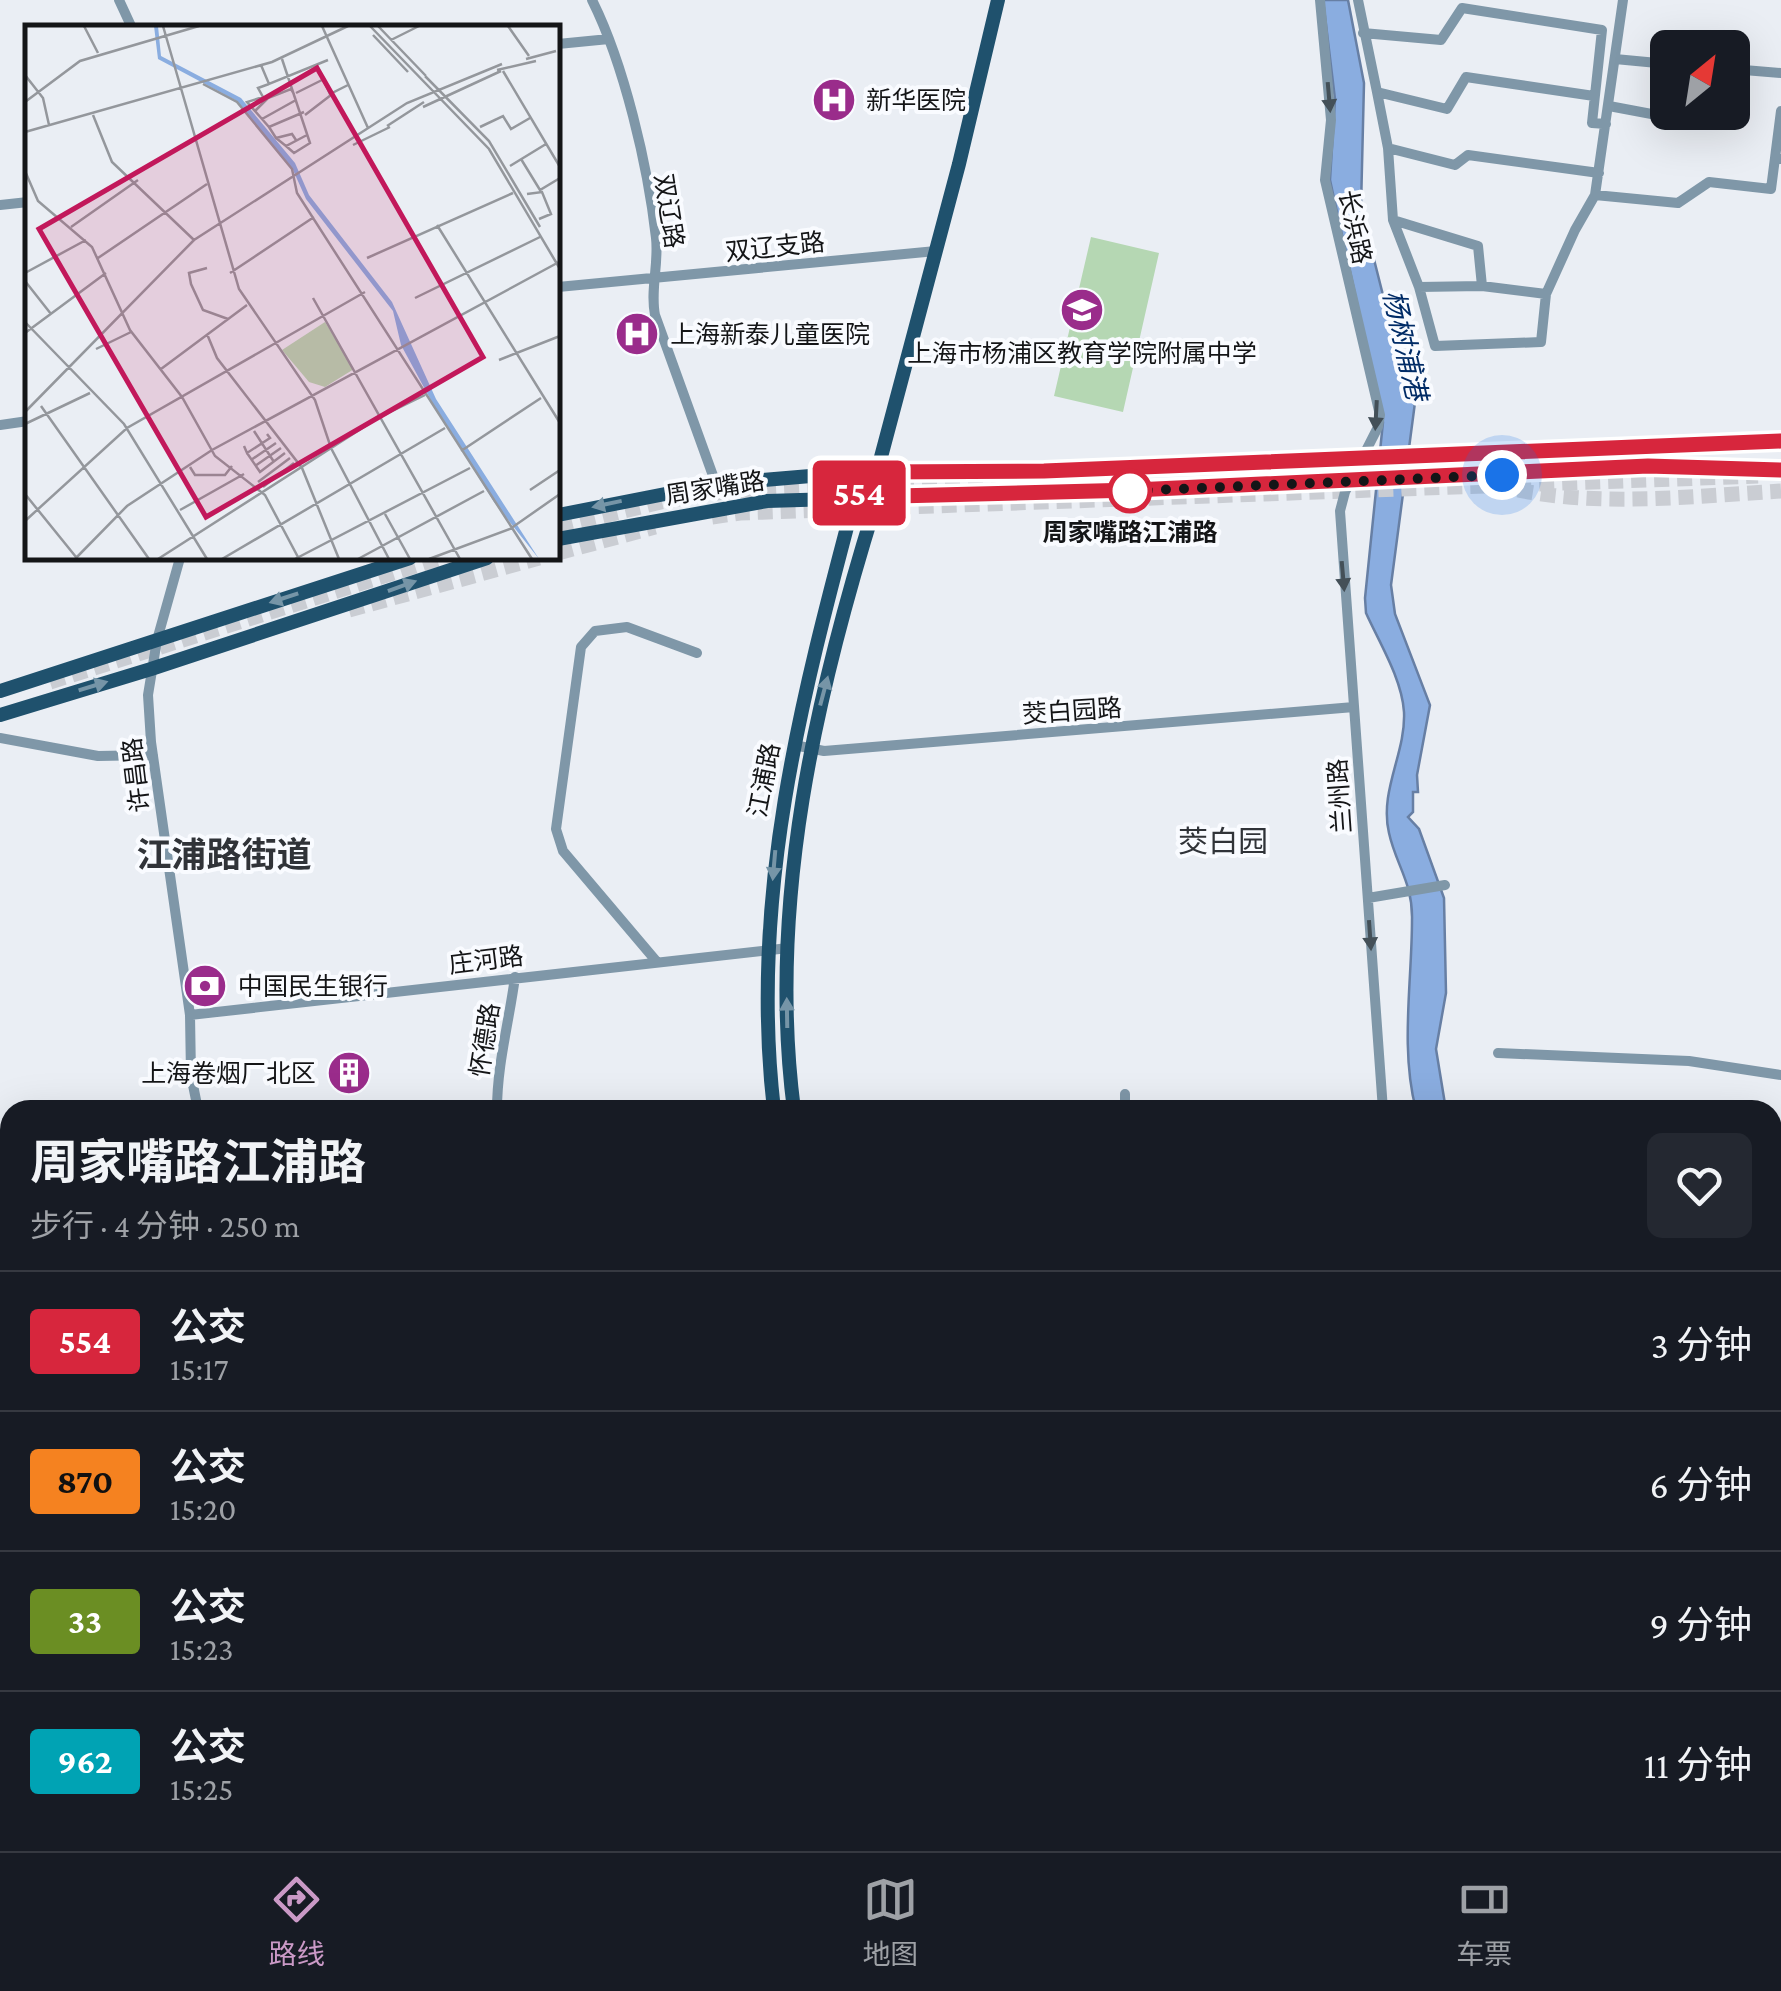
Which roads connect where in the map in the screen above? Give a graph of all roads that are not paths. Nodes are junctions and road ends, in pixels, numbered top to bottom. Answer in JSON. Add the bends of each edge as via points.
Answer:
{"nodes":[{"id":1,"x":119,"y":0,"type":"edge"},
{"id":2,"x":592,"y":0,"type":"edge"},
{"id":3,"x":998,"y":0,"type":"edge"},
{"id":4,"x":1320,"y":0,"type":"edge"},
{"id":5,"x":1358,"y":0,"type":"edge"},
{"id":6,"x":1623,"y":0,"type":"edge"},
{"id":7,"x":131,"y":25,"type":"edge"},
{"id":8,"x":1363,"y":32,"type":"junction"},
{"id":9,"x":608,"y":39,"type":"junction"},
{"id":10,"x":560,"y":44,"type":"edge"},
{"id":11,"x":1615,"y":59,"type":"junction"},
{"id":12,"x":1650,"y":62,"type":"edge"},
{"id":13,"x":1750,"y":70,"type":"edge"},
{"id":14,"x":1781,"y":73,"type":"edge"},
{"id":15,"x":1377,"y":92,"type":"junction"},
{"id":16,"x":1594,"y":96,"type":"junction"},
{"id":17,"x":1609,"y":106,"type":"junction"},
{"id":18,"x":1781,"y":111,"type":"edge"},
{"id":19,"x":1650,"y":113,"type":"edge"},
{"id":20,"x":1606,"y":124,"type":"junction"},
{"id":21,"x":1388,"y":148,"type":"junction"},
{"id":22,"x":1778,"y":159,"type":"edge"},
{"id":23,"x":1599,"y":172,"type":"junction"},
{"id":24,"x":1595,"y":195,"type":"junction"},
{"id":25,"x":25,"y":202,"type":"edge"},
{"id":26,"x":0,"y":205,"type":"edge"},
{"id":27,"x":1393,"y":220,"type":"junction"},
{"id":28,"x":936,"y":251,"type":"junction"},
{"id":29,"x":656,"y":280,"type":"junction"},
{"id":30,"x":1482,"y":286,"type":"junction"},
{"id":31,"x":560,"y":287,"type":"edge"},
{"id":32,"x":1419,"y":287,"type":"junction"},
{"id":33,"x":1546,"y":294,"type":"junction"},
{"id":34,"x":25,"y":421,"type":"edge"},
{"id":35,"x":0,"y":425,"type":"edge"},
{"id":36,"x":1781,"y":441,"type":"edge"},
{"id":37,"x":1372,"y":456,"type":"junction"},
{"id":38,"x":1781,"y":470,"type":"edge"},
{"id":39,"x":877,"y":472,"type":"junction"},
{"id":40,"x":1350,"y":481,"type":"junction"},
{"id":41,"x":716,"y":484,"type":"junction"},
{"id":42,"x":878,"y":496,"type":"junction"},
{"id":43,"x":856,"y":497,"type":"junction"},
{"id":44,"x":560,"y":515,"type":"edge"},
{"id":45,"x":560,"y":539,"type":"edge"},
{"id":46,"x":179,"y":560,"type":"edge"},
{"id":47,"x":404,"y":560,"type":"edge"},
{"id":48,"x":481,"y":560,"type":"edge"},
{"id":49,"x":156,"y":640,"type":"junction"},
{"id":50,"x":697,"y":653,"type":"dead end"},
{"id":51,"x":151,"y":669,"type":"junction"},
{"id":52,"x":0,"y":691,"type":"edge"},
{"id":53,"x":1354,"y":708,"type":"junction"},
{"id":54,"x":0,"y":715,"type":"edge"},
{"id":55,"x":0,"y":738,"type":"edge"},
{"id":56,"x":794,"y":745,"type":"junction"},
{"id":57,"x":811,"y":749,"type":"junction"},
{"id":58,"x":153,"y":755,"type":"junction"},
{"id":59,"x":1445,"y":885,"type":"dead end"},
{"id":60,"x":1368,"y":898,"type":"junction"},
{"id":61,"x":788,"y":948,"type":"junction"},
{"id":62,"x":767,"y":950,"type":"junction"},
{"id":63,"x":658,"y":962,"type":"junction"},
{"id":64,"x":515,"y":977,"type":"junction"},
{"id":65,"x":190,"y":1015,"type":"junction"},
{"id":66,"x":1498,"y":1053,"type":"dead end"},
{"id":67,"x":1781,"y":1075,"type":"edge"},
{"id":68,"x":1125,"y":1094,"type":"dead end"},
{"id":69,"x":196,"y":1100,"type":"edge"},
{"id":70,"x":497,"y":1100,"type":"edge"},
{"id":71,"x":773,"y":1100,"type":"edge"},
{"id":72,"x":793,"y":1100,"type":"edge"},
{"id":73,"x":1125,"y":1100,"type":"edge"},
{"id":74,"x":1382,"y":1100,"type":"edge"}],
"edges":[{"from":1,"to":7,"type":"street"},
{"from":2,"to":9,"type":"street","name":"双辽路"},
{"from":3,"to":28,"type":"main road","name":"江浦路"},
{"from":4,"to":37,"type":"street","name":"长浜路","one_way":true,"via":[[1331,120],[1325,180],[1380,416]]},
{"from":5,"to":8,"type":"street"},
{"from":6,"to":11,"type":"street"},
{"from":8,"to":15,"type":"street"},
{"from":8,"to":16,"type":"street","via":[[1442,40],[1462,8],[1602,30]]},
{"from":9,"to":10,"type":"street"},
{"from":9,"to":29,"type":"street","name":"双辽路","via":[[653,215]]},
{"from":11,"to":12,"type":"street"},
{"from":11,"to":17,"type":"street"},
{"from":13,"to":14,"type":"street"},
{"from":15,"to":16,"type":"street","via":[[1447,109],[1466,77]]},
{"from":15,"to":21,"type":"street"},
{"from":16,"to":20,"type":"street","via":[[1592,123]]},
{"from":17,"to":19,"type":"street"},
{"from":17,"to":20,"type":"street"},
{"from":18,"to":22,"type":"street"},
{"from":20,"to":23,"type":"street"},
{"from":21,"to":23,"type":"street","via":[[1454,166],[1468,155]]},
{"from":21,"to":27,"type":"street"},
{"from":22,"to":24,"type":"street","via":[[1770,189],[1709,182],[1678,203]]},
{"from":23,"to":24,"type":"street"},
{"from":24,"to":33,"type":"street"},
{"from":25,"to":26,"type":"street"},
{"from":27,"to":30,"type":"street","via":[[1478,246]]},
{"from":27,"to":32,"type":"street"},
{"from":28,"to":29,"type":"street","name":"双辽支路"},
{"from":28,"to":39,"type":"main road","name":"江浦路"},
{"from":29,"to":31,"type":"street","name":"双辽支路"},
{"from":29,"to":41,"type":"street","name":"双辽路","via":[[655,315]]},
{"from":30,"to":32,"type":"street"},
{"from":30,"to":33,"type":"street"},
{"from":32,"to":33,"type":"street","via":[[1435,346],[1541,342]]},
{"from":34,"to":35,"type":"street"},
{"from":36,"to":37,"type":"main road","name":"周家嘴路"},
{"from":37,"to":39,"type":"main road","name":"周家嘴路"},
{"from":37,"to":40,"type":"street","name":"长浜路"},
{"from":38,"to":40,"type":"main road","name":"周家嘴路","via":[[1648,466]]},
{"from":39,"to":41,"type":"main road","name":"周家嘴路"},
{"from":39,"to":42,"type":"main road","name":"江浦路"},
{"from":39,"to":43,"type":"main road","name":"江浦路"},
{"from":40,"to":42,"type":"main road","name":"周家嘴路"},
{"from":40,"to":53,"type":"street","name":"兰州路","one_way":true,"via":[[1340,510]]},
{"from":41,"to":44,"type":"main road","name":"周家嘴路","one_way":true},
{"from":42,"to":43,"type":"main road","name":"周家嘴路"},
{"from":57,"to":42,"type":"main road","name":"江浦路","one_way":true},
{"from":43,"to":45,"type":"main road","name":"周家嘴路","via":[[724,507]]},
{"from":43,"to":56,"type":"main road","name":"江浦路"},
{"from":46,"to":49,"type":"street","name":"许昌路"},
{"from":47,"to":49,"type":"main road","one_way":true},
{"from":51,"to":48,"type":"main road","one_way":true},
{"from":49,"to":51,"type":"street","name":"许昌路"},
{"from":49,"to":52,"type":"main road"},
{"from":50,"to":63,"type":"street","via":[[627,627],[595,631],[581,648],[556,828],[563,851]]},
{"from":54,"to":51,"type":"main road","one_way":true},
{"from":51,"to":58,"type":"street","name":"许昌路"},
{"from":53,"to":57,"type":"street","name":"茭白园路"},
{"from":53,"to":60,"type":"street","name":"兰州路"},
{"from":55,"to":58,"type":"street","via":[[98,756]]},
{"from":56,"to":57,"type":"street","name":"茭白园路"},
{"from":56,"to":62,"type":"main road","name":"江浦路","one_way":true},
{"from":57,"to":61,"type":"main road","name":"江浦路"},
{"from":58,"to":65,"type":"street","name":"许昌路"},
{"from":59,"to":60,"type":"street"},
{"from":60,"to":74,"type":"street","name":"兰州路","one_way":true},
{"from":61,"to":62,"type":"street","name":"庄河路"},
{"from":72,"to":61,"type":"main road","name":"江浦路","one_way":true},
{"from":62,"to":63,"type":"street","name":"庄河路"},
{"from":62,"to":71,"type":"main road","name":"江浦路"},
{"from":63,"to":64,"type":"street","name":"庄河路"},
{"from":64,"to":65,"type":"street","name":"庄河路"},
{"from":64,"to":70,"type":"street","name":"怀德路"},
{"from":65,"to":69,"type":"street","name":"许昌路"},
{"from":66,"to":67,"type":"street","via":[[1689,1061]]},
{"from":68,"to":73,"type":"street"}]}
